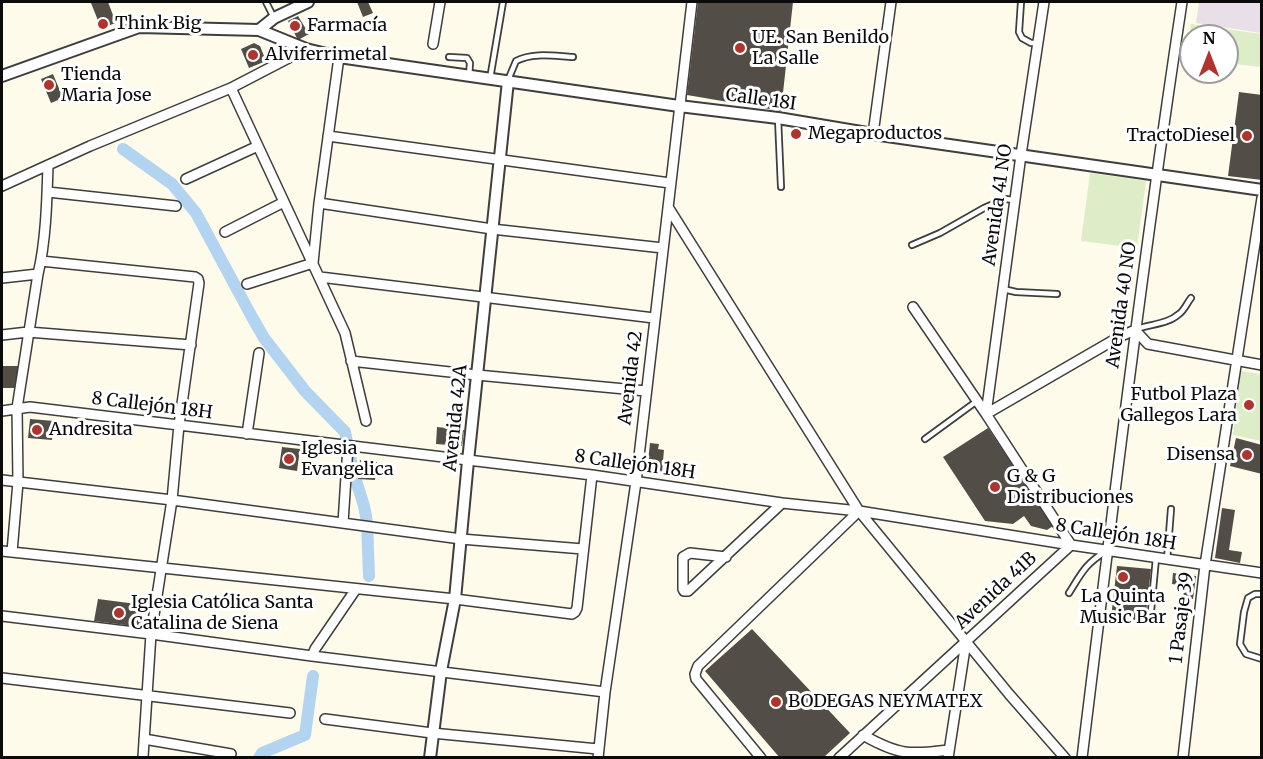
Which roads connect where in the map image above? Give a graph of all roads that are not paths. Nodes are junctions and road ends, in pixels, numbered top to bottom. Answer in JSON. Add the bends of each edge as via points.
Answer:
{"nodes":[{"id":1,"x":266,"y":2,"type":"edge"},
{"id":2,"x":308,"y":2,"type":"edge"},
{"id":3,"x":440,"y":2,"type":"edge"},
{"id":4,"x":503,"y":2,"type":"edge"},
{"id":5,"x":692,"y":2,"type":"edge"},
{"id":6,"x":891,"y":2,"type":"edge"},
{"id":7,"x":1021,"y":2,"type":"edge"},
{"id":8,"x":1044,"y":2,"type":"edge"},
{"id":9,"x":1182,"y":2,"type":"edge"},
{"id":10,"x":274,"y":18,"type":"junction"},
{"id":11,"x":259,"y":30,"type":"junction"},
{"id":12,"x":1038,"y":43,"type":"junction"},
{"id":13,"x":434,"y":44,"type":"dead end"},
{"id":14,"x":306,"y":49,"type":"junction"},
{"id":15,"x":339,"y":57,"type":"junction"},
{"id":16,"x":449,"y":57,"type":"dead end"},
{"id":17,"x":573,"y":57,"type":"dead end"},
{"id":18,"x":2,"y":76,"type":"edge"},
{"id":19,"x":469,"y":76,"type":"junction"},
{"id":20,"x":490,"y":79,"type":"junction"},
{"id":21,"x":508,"y":81,"type":"junction"},
{"id":22,"x":231,"y":88,"type":"junction"},
{"id":23,"x":679,"y":106,"type":"junction"},
{"id":24,"x":778,"y":118,"type":"junction"},
{"id":25,"x":873,"y":134,"type":"junction"},
{"id":26,"x":328,"y":136,"type":"junction"},
{"id":27,"x":258,"y":146,"type":"junction"},
{"id":28,"x":1021,"y":155,"type":"junction"},
{"id":29,"x":500,"y":159,"type":"junction"},
{"id":30,"x":48,"y":165,"type":"junction"},
{"id":31,"x":1156,"y":174,"type":"junction"},
{"id":32,"x":186,"y":179,"type":"dead end"},
{"id":33,"x":670,"y":183,"type":"junction"},
{"id":34,"x":2,"y":186,"type":"edge"},
{"id":35,"x":781,"y":187,"type":"dead end"},
{"id":36,"x":1262,"y":190,"type":"edge"},
{"id":37,"x":48,"y":192,"type":"junction"},
{"id":38,"x":1262,"y":198,"type":"edge"},
{"id":39,"x":1015,"y":200,"type":"junction"},
{"id":40,"x":284,"y":202,"type":"junction"},
{"id":41,"x":319,"y":202,"type":"junction"},
{"id":42,"x":176,"y":206,"type":"dead end"},
{"id":43,"x":668,"y":207,"type":"junction"},
{"id":44,"x":492,"y":229,"type":"junction"},
{"id":45,"x":225,"y":232,"type":"dead end"},
{"id":46,"x":912,"y":245,"type":"dead end"},
{"id":47,"x":663,"y":248,"type":"junction"},
{"id":48,"x":41,"y":261,"type":"junction"},
{"id":49,"x":313,"y":263,"type":"junction"},
{"id":50,"x":38,"y":274,"type":"junction"},
{"id":51,"x":320,"y":277,"type":"junction"},
{"id":52,"x":2,"y":278,"type":"edge"},
{"id":53,"x":248,"y":284,"type":"dead end"},
{"id":54,"x":1003,"y":289,"type":"junction"},
{"id":55,"x":1057,"y":294,"type":"dead end"},
{"id":56,"x":485,"y":297,"type":"junction"},
{"id":57,"x":1191,"y":298,"type":"dead end"},
{"id":58,"x":913,"y":307,"type":"dead end"},
{"id":59,"x":654,"y":318,"type":"junction"},
{"id":60,"x":1135,"y":330,"type":"junction"},
{"id":61,"x":28,"y":332,"type":"junction"},
{"id":62,"x":2,"y":335,"type":"edge"},
{"id":63,"x":191,"y":345,"type":"junction"},
{"id":64,"x":259,"y":353,"type":"dead end"},
{"id":65,"x":1238,"y":360,"type":"junction"},
{"id":66,"x":351,"y":361,"type":"junction"},
{"id":67,"x":1262,"y":365,"type":"edge"},
{"id":68,"x":477,"y":375,"type":"junction"},
{"id":69,"x":646,"y":391,"type":"junction"},
{"id":70,"x":977,"y":401,"type":"junction"},
{"id":71,"x":17,"y":408,"type":"junction"},
{"id":72,"x":2,"y":411,"type":"edge"},
{"id":73,"x":986,"y":414,"type":"junction"},
{"id":74,"x":366,"y":421,"type":"dead end"},
{"id":75,"x":179,"y":425,"type":"junction"},
{"id":76,"x":246,"y":434,"type":"junction"},
{"id":77,"x":925,"y":439,"type":"dead end"},
{"id":78,"x":348,"y":446,"type":"junction"},
{"id":79,"x":468,"y":461,"type":"junction"},
{"id":80,"x":592,"y":475,"type":"junction"},
{"id":81,"x":2,"y":480,"type":"edge"},
{"id":82,"x":18,"y":482,"type":"junction"},
{"id":83,"x":636,"y":482,"type":"junction"},
{"id":84,"x":172,"y":500,"type":"junction"},
{"id":85,"x":782,"y":503,"type":"junction"},
{"id":86,"x":1171,"y":509,"type":"dead end"},
{"id":87,"x":859,"y":511,"type":"junction"},
{"id":88,"x":343,"y":523,"type":"junction"},
{"id":89,"x":461,"y":539,"type":"junction"},
{"id":90,"x":1071,"y":545,"type":"junction"},
{"id":91,"x":583,"y":549,"type":"junction"},
{"id":92,"x":1107,"y":550,"type":"junction"},
{"id":93,"x":2,"y":551,"type":"edge"},
{"id":94,"x":12,"y":552,"type":"junction"},
{"id":95,"x":726,"y":557,"type":"junction"},
{"id":96,"x":1156,"y":558,"type":"junction"},
{"id":97,"x":1167,"y":560,"type":"junction"},
{"id":98,"x":1205,"y":566,"type":"junction"},
{"id":99,"x":161,"y":568,"type":"junction"},
{"id":100,"x":1262,"y":573,"type":"edge"},
{"id":101,"x":356,"y":589,"type":"junction"},
{"id":102,"x":1069,"y":593,"type":"dead end"},
{"id":103,"x":1262,"y":594,"type":"edge"},
{"id":104,"x":455,"y":599,"type":"junction"},
{"id":105,"x":1151,"y":611,"type":"dead end"},
{"id":106,"x":2,"y":616,"type":"edge"},
{"id":107,"x":151,"y":634,"type":"junction"},
{"id":108,"x":966,"y":642,"type":"junction"},
{"id":109,"x":312,"y":656,"type":"junction"},
{"id":110,"x":1262,"y":659,"type":"edge"},
{"id":111,"x":441,"y":671,"type":"junction"},
{"id":112,"x":2,"y":678,"type":"edge"},
{"id":113,"x":605,"y":692,"type":"junction"},
{"id":114,"x":147,"y":696,"type":"junction"},
{"id":115,"x":290,"y":713,"type":"dead end"},
{"id":116,"x":325,"y":719,"type":"dead end"},
{"id":117,"x":432,"y":733,"type":"junction"},
{"id":118,"x":863,"y":735,"type":"junction"},
{"id":119,"x":144,"y":739,"type":"junction"},
{"id":120,"x":598,"y":753,"type":"edge"},
{"id":121,"x":231,"y":754,"type":"dead end"},
{"id":122,"x":948,"y":754,"type":"edge"},
{"id":123,"x":143,"y":757,"type":"edge"},
{"id":124,"x":430,"y":758,"type":"edge"},
{"id":125,"x":761,"y":758,"type":"edge"},
{"id":126,"x":839,"y":758,"type":"edge"},
{"id":127,"x":1065,"y":758,"type":"edge"},
{"id":128,"x":1082,"y":758,"type":"edge"},
{"id":129,"x":1183,"y":758,"type":"edge"}],
"edges":[{"from":1,"to":10,"type":"lane"},
{"from":2,"to":10,"type":"street"},
{"from":3,"to":13,"type":"street"},
{"from":4,"to":20,"type":"lane"},
{"from":5,"to":23,"type":"street","name":"Avenida 42"},
{"from":6,"to":25,"type":"street"},
{"from":7,"to":12,"type":"lane","via":[[1019,32],[1022,38]]},
{"from":8,"to":12,"type":"street","name":"Avenida 41 NO"},
{"from":9,"to":31,"type":"street","name":"Avenida 40 NO"},
{"from":10,"to":11,"type":"street"},
{"from":11,"to":14,"type":"street","name":"Calle 18I"},
{"from":11,"to":18,"type":"street","via":[[139,27]]},
{"from":12,"to":28,"type":"street","name":"Avenida 41 NO"},
{"from":14,"to":15,"type":"street","name":"Calle 18I"},
{"from":14,"to":22,"type":"street"},
{"from":15,"to":19,"type":"street","name":"Calle 18I"},
{"from":15,"to":26,"type":"street"},
{"from":16,"to":19,"type":"lane","via":[[467,58]]},
{"from":17,"to":21,"type":"lane","via":[[524,57],[516,61]]},
{"from":19,"to":20,"type":"street","name":"Calle 18I"},
{"from":20,"to":21,"type":"street","name":"Calle 18I"},
{"from":21,"to":23,"type":"street","name":"Calle 18I"},
{"from":21,"to":29,"type":"street","name":"Avenida 42A"},
{"from":22,"to":27,"type":"street"},
{"from":22,"to":30,"type":"street"},
{"from":23,"to":24,"type":"street","name":"Calle 18I"},
{"from":23,"to":33,"type":"street","name":"Avenida 42"},
{"from":24,"to":25,"type":"street","name":"Calle 18I"},
{"from":24,"to":35,"type":"lane"},
{"from":25,"to":28,"type":"street","name":"Calle 18I"},
{"from":26,"to":29,"type":"street"},
{"from":26,"to":41,"type":"street"},
{"from":27,"to":32,"type":"street"},
{"from":27,"to":40,"type":"street"},
{"from":28,"to":31,"type":"street","name":"Calle 18I"},
{"from":28,"to":39,"type":"street","name":"Avenida 41 NO"},
{"from":29,"to":33,"type":"street"},
{"from":29,"to":44,"type":"street","name":"Avenida 42A"},
{"from":30,"to":34,"type":"street"},
{"from":30,"to":37,"type":"street"},
{"from":31,"to":36,"type":"street","name":"Calle 18I"},
{"from":31,"to":60,"type":"street","name":"Avenida 40 NO"},
{"from":33,"to":43,"type":"street","name":"Avenida 42"},
{"from":37,"to":42,"type":"street"},
{"from":37,"to":48,"type":"street"},
{"from":38,"to":65,"type":"street","name":"1 Pasaje 39"},
{"from":39,"to":46,"type":"lane","via":[[1005,199],[984,208]]},
{"from":39,"to":54,"type":"street","name":"Avenida 41 NO"},
{"from":40,"to":45,"type":"street"},
{"from":40,"to":49,"type":"street"},
{"from":41,"to":44,"type":"street"},
{"from":41,"to":49,"type":"street"},
{"from":43,"to":47,"type":"street","name":"Avenida 42"},
{"from":43,"to":87,"type":"street"},
{"from":44,"to":47,"type":"street"},
{"from":44,"to":56,"type":"street","name":"Avenida 42A"},
{"from":47,"to":59,"type":"street","name":"Avenida 42"},
{"from":48,"to":50,"type":"street"},
{"from":48,"to":63,"type":"street","via":[[195,277],[199,283]]},
{"from":49,"to":51,"type":"street"},
{"from":49,"to":53,"type":"street"},
{"from":50,"to":52,"type":"street"},
{"from":50,"to":61,"type":"street"},
{"from":51,"to":56,"type":"street"},
{"from":51,"to":66,"type":"street","via":[[345,333]]},
{"from":54,"to":55,"type":"lane"},
{"from":54,"to":73,"type":"street","name":"Avenida 41 NO"},
{"from":56,"to":59,"type":"street"},
{"from":56,"to":68,"type":"street","name":"Avenida 42A"},
{"from":57,"to":60,"type":"lane","via":[[1180,314]]},
{"from":58,"to":70,"type":"street"},
{"from":59,"to":69,"type":"street","name":"Avenida 42"},
{"from":60,"to":65,"type":"street","via":[[1148,344]]},
{"from":60,"to":73,"type":"street"},
{"from":60,"to":92,"type":"street","name":"Avenida 40 NO"},
{"from":61,"to":62,"type":"street"},
{"from":61,"to":63,"type":"street"},
{"from":61,"to":71,"type":"street"},
{"from":63,"to":75,"type":"street"},
{"from":64,"to":76,"type":"street"},
{"from":65,"to":67,"type":"street"},
{"from":65,"to":98,"type":"street","name":"1 Pasaje 39"},
{"from":66,"to":68,"type":"street"},
{"from":66,"to":74,"type":"street"},
{"from":68,"to":69,"type":"street"},
{"from":68,"to":79,"type":"street","name":"Avenida 42A"},
{"from":69,"to":83,"type":"street","name":"Avenida 42"},
{"from":70,"to":73,"type":"street"},
{"from":70,"to":77,"type":"lane"},
{"from":71,"to":72,"type":"street","name":"8 Callejón 18H"},
{"from":71,"to":75,"type":"street","name":"8 Callejón 18H"},
{"from":71,"to":82,"type":"street"},
{"from":73,"to":90,"type":"street"},
{"from":75,"to":76,"type":"street","name":"8 Callejón 18H"},
{"from":75,"to":84,"type":"street"},
{"from":76,"to":78,"type":"street","name":"8 Callejón 18H"},
{"from":78,"to":79,"type":"street","name":"8 Callejón 18H"},
{"from":78,"to":88,"type":"street"},
{"from":79,"to":80,"type":"street","name":"8 Callejón 18H"},
{"from":79,"to":89,"type":"street","name":"Avenida 42A"},
{"from":80,"to":83,"type":"street","name":"8 Callejón 18H"},
{"from":80,"to":91,"type":"street"},
{"from":81,"to":82,"type":"street"},
{"from":82,"to":84,"type":"street"},
{"from":82,"to":94,"type":"street"},
{"from":83,"to":85,"type":"street","name":"8 Callejón 18H"},
{"from":83,"to":113,"type":"street","name":"Avenida 42"},
{"from":84,"to":88,"type":"street"},
{"from":84,"to":99,"type":"street"},
{"from":85,"to":87,"type":"street","name":"8 Callejón 18H"},
{"from":85,"to":95,"type":"street"},
{"from":86,"to":97,"type":"lane"},
{"from":87,"to":90,"type":"street","name":"8 Callejón 18H"},
{"from":87,"to":108,"type":"street"},
{"from":87,"to":125,"type":"street","via":[[698,666],[696,679]]},
{"from":88,"to":89,"type":"street"},
{"from":89,"to":91,"type":"street"},
{"from":89,"to":104,"type":"street","name":"Avenida 42A"},
{"from":90,"to":92,"type":"street","name":"8 Callejón 18H"},
{"from":90,"to":108,"type":"street","name":"Avenida 41B"},
{"from":91,"to":104,"type":"street","via":[[577,608],[572,614]]},
{"from":92,"to":96,"type":"street","name":"8 Callejón 18H"},
{"from":92,"to":102,"type":"lane","via":[[1091,560]]},
{"from":92,"to":128,"type":"street","name":"Avenida 40 NO"},
{"from":93,"to":94,"type":"street"},
{"from":94,"to":99,"type":"street"},
{"from":95,"to":95,"type":"street","via":[[688,591],[684,591],[684,555]]},
{"from":96,"to":97,"type":"street","name":"8 Callejón 18H"},
{"from":96,"to":105,"type":"lane"},
{"from":97,"to":98,"type":"street","name":"8 Callejón 18H"},
{"from":98,"to":100,"type":"street","name":"8 Callejón 18H"},
{"from":98,"to":129,"type":"street","name":"1 Pasaje 39"},
{"from":99,"to":101,"type":"street"},
{"from":99,"to":107,"type":"street"},
{"from":101,"to":104,"type":"street"},
{"from":101,"to":109,"type":"street"},
{"from":103,"to":110,"type":"lane","via":[[1248,598],[1240,644],[1246,654]]},
{"from":104,"to":111,"type":"street","name":"Avenida 42A"},
{"from":106,"to":107,"type":"street"},
{"from":107,"to":109,"type":"street"},
{"from":107,"to":114,"type":"street"},
{"from":108,"to":118,"type":"street","name":"Avenida 41B"},
{"from":108,"to":122,"type":"street"},
{"from":108,"to":127,"type":"street"},
{"from":109,"to":111,"type":"street"},
{"from":111,"to":113,"type":"street"},
{"from":111,"to":117,"type":"street","name":"Avenida 42A"},
{"from":112,"to":114,"type":"street"},
{"from":113,"to":120,"type":"street","name":"Avenida 42"},
{"from":114,"to":115,"type":"street"},
{"from":114,"to":119,"type":"street"},
{"from":116,"to":117,"type":"street"},
{"from":117,"to":120,"type":"street"},
{"from":117,"to":124,"type":"street","name":"Avenida 42A"},
{"from":118,"to":122,"type":"street","via":[[902,752]]},
{"from":118,"to":126,"type":"street","name":"Avenida 41B"},
{"from":119,"to":121,"type":"street"},
{"from":119,"to":123,"type":"street"}]}
